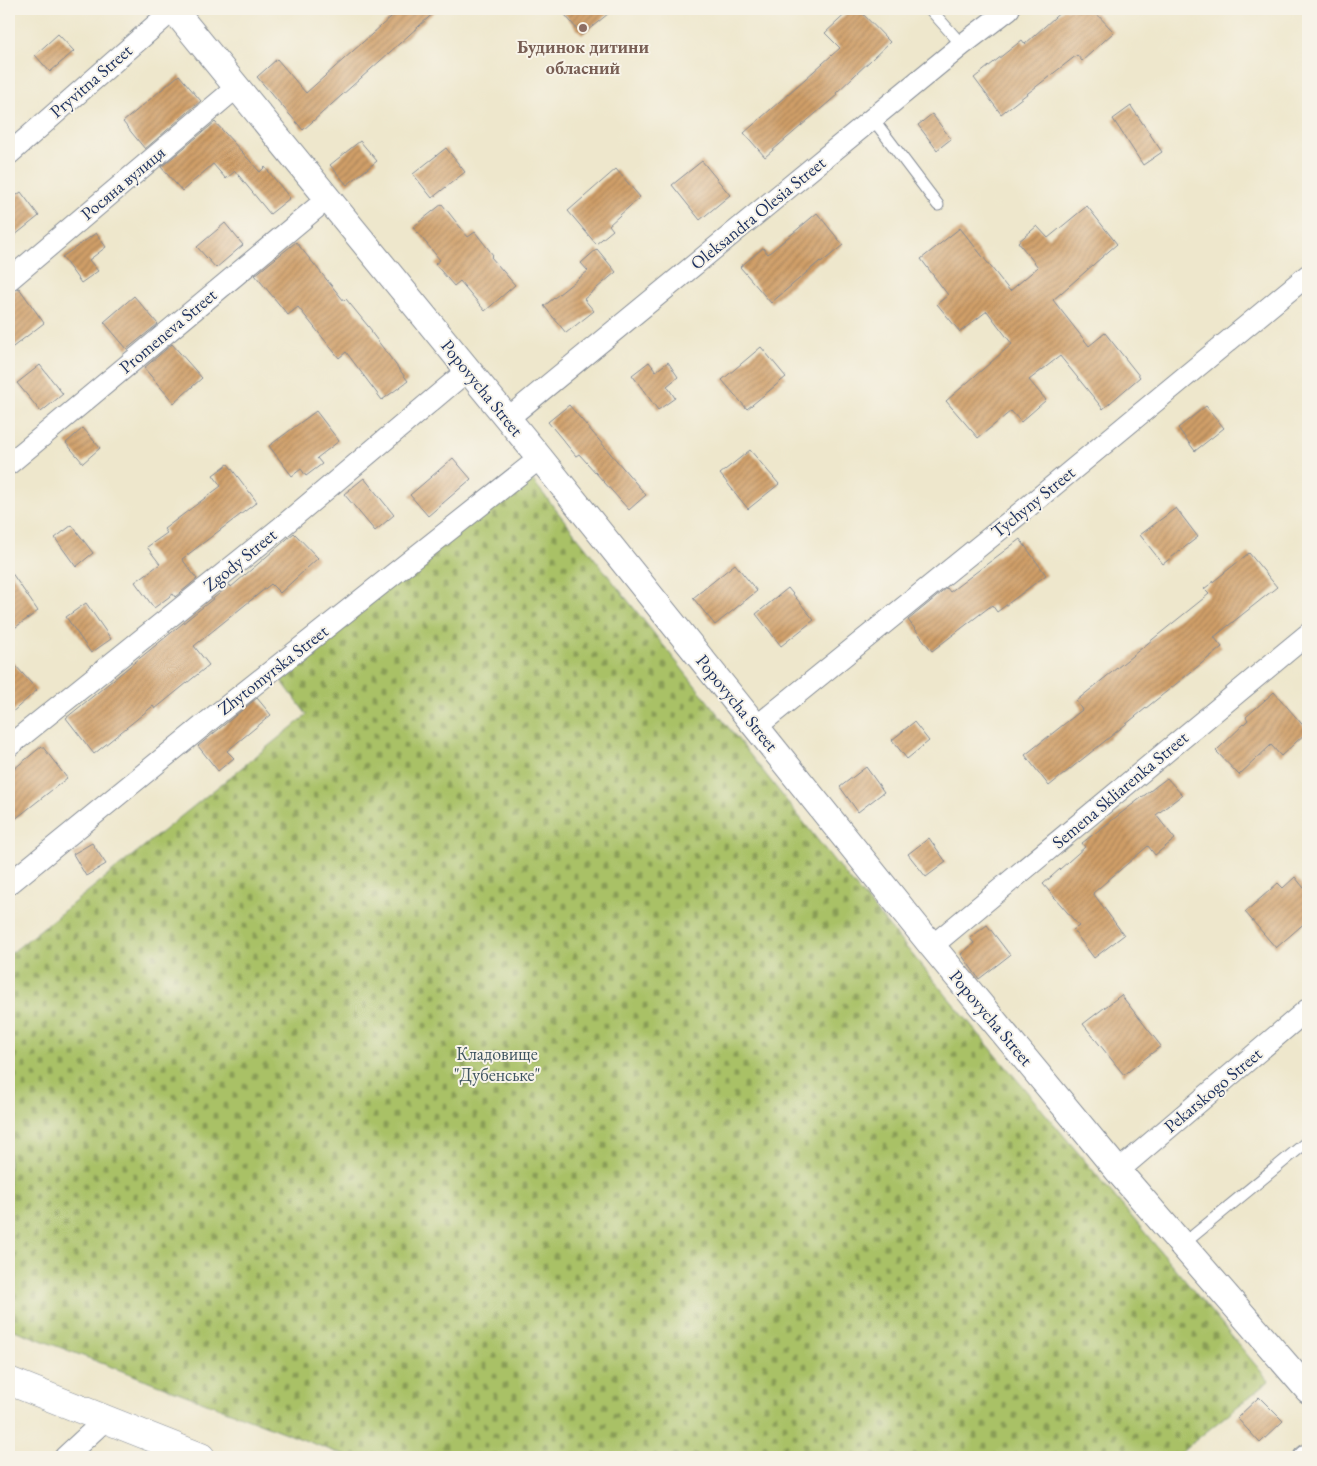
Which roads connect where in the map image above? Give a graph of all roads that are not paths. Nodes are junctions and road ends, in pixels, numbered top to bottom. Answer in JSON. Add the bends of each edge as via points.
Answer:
{"nodes":[{"id":1,"x":173,"y":9,"type":"edge"},
{"id":2,"x":930,"y":9,"type":"edge"},
{"id":3,"x":1009,"y":9,"type":"edge"},
{"id":4,"x":962,"y":45,"type":"junction"},
{"id":5,"x":237,"y":87,"type":"junction"},
{"id":6,"x":873,"y":119,"type":"junction"},
{"id":7,"x":9,"y":154,"type":"edge"},
{"id":8,"x":327,"y":199,"type":"junction"},
{"id":9,"x":938,"y":205,"type":"dead end"},
{"id":10,"x":1308,"y":275,"type":"edge"},
{"id":11,"x":9,"y":280,"type":"edge"},
{"id":12,"x":468,"y":370,"type":"junction"},
{"id":13,"x":507,"y":419,"type":"junction"},
{"id":14,"x":540,"y":458,"type":"junction"},
{"id":15,"x":9,"y":464,"type":"edge"},
{"id":16,"x":1308,"y":634,"type":"edge"},
{"id":17,"x":756,"y":727,"type":"junction"},
{"id":18,"x":9,"y":746,"type":"edge"},
{"id":19,"x":9,"y":884,"type":"edge"},
{"id":20,"x":932,"y":946,"type":"junction"},
{"id":21,"x":1308,"y":1009,"type":"edge"},
{"id":22,"x":1308,"y":1141,"type":"edge"},
{"id":23,"x":1118,"y":1171,"type":"junction"},
{"id":24,"x":1182,"y":1245,"type":"junction"},
{"id":25,"x":9,"y":1380,"type":"edge"},
{"id":26,"x":1308,"y":1390,"type":"edge"},
{"id":27,"x":105,"y":1420,"type":"junction"},
{"id":28,"x":1308,"y":1454,"type":"edge"},
{"id":29,"x":65,"y":1457,"type":"edge"},
{"id":30,"x":201,"y":1457,"type":"edge"},
{"id":31,"x":1304,"y":1457,"type":"edge"}],
"edges":[{"from":1,"to":5,"type":"street","name":"Popovycha Street"},
{"from":1,"to":7,"type":"street","name":"Pryvitna Street"},
{"from":2,"to":4,"type":"lane"},
{"from":3,"to":4,"type":"street","name":"Oleksandra Olesia Street"},
{"from":4,"to":6,"type":"street","name":"Oleksandra Olesia Street"},
{"from":5,"to":8,"type":"street","name":"Popovycha Street"},
{"from":5,"to":11,"type":"street","name":"Росяна вулиця"},
{"from":6,"to":9,"type":"lane"},
{"from":6,"to":13,"type":"street","name":"Oleksandra Olesia Street"},
{"from":8,"to":12,"type":"street","name":"Popovycha Street"},
{"from":8,"to":15,"type":"street","name":"Promeneva Street"},
{"from":10,"to":17,"type":"street","name":"Tychyny Street"},
{"from":12,"to":13,"type":"street","name":"Popovycha Street"},
{"from":12,"to":18,"type":"street","name":"Zgody Street","via":[[279,529]]},
{"from":13,"to":14,"type":"street","name":"Popovycha Street"},
{"from":14,"to":17,"type":"street","name":"Popovycha Street"},
{"from":14,"to":19,"type":"street","name":"Zhytomyrska Street"},
{"from":16,"to":20,"type":"street","name":"Semena Skliarenka Street"},
{"from":17,"to":20,"type":"street","name":"Popovycha Street"},
{"from":20,"to":23,"type":"street","name":"Popovycha Street"},
{"from":21,"to":23,"type":"street","name":"Pekarskogo Street"},
{"from":22,"to":24,"type":"lane"},
{"from":23,"to":24,"type":"street","name":"Popovycha Street"},
{"from":24,"to":26,"type":"street","name":"Popovycha Street"},
{"from":25,"to":27,"type":"main road"},
{"from":27,"to":29,"type":"street"},
{"from":27,"to":30,"type":"main road"},
{"from":28,"to":31,"type":"street"}]}
